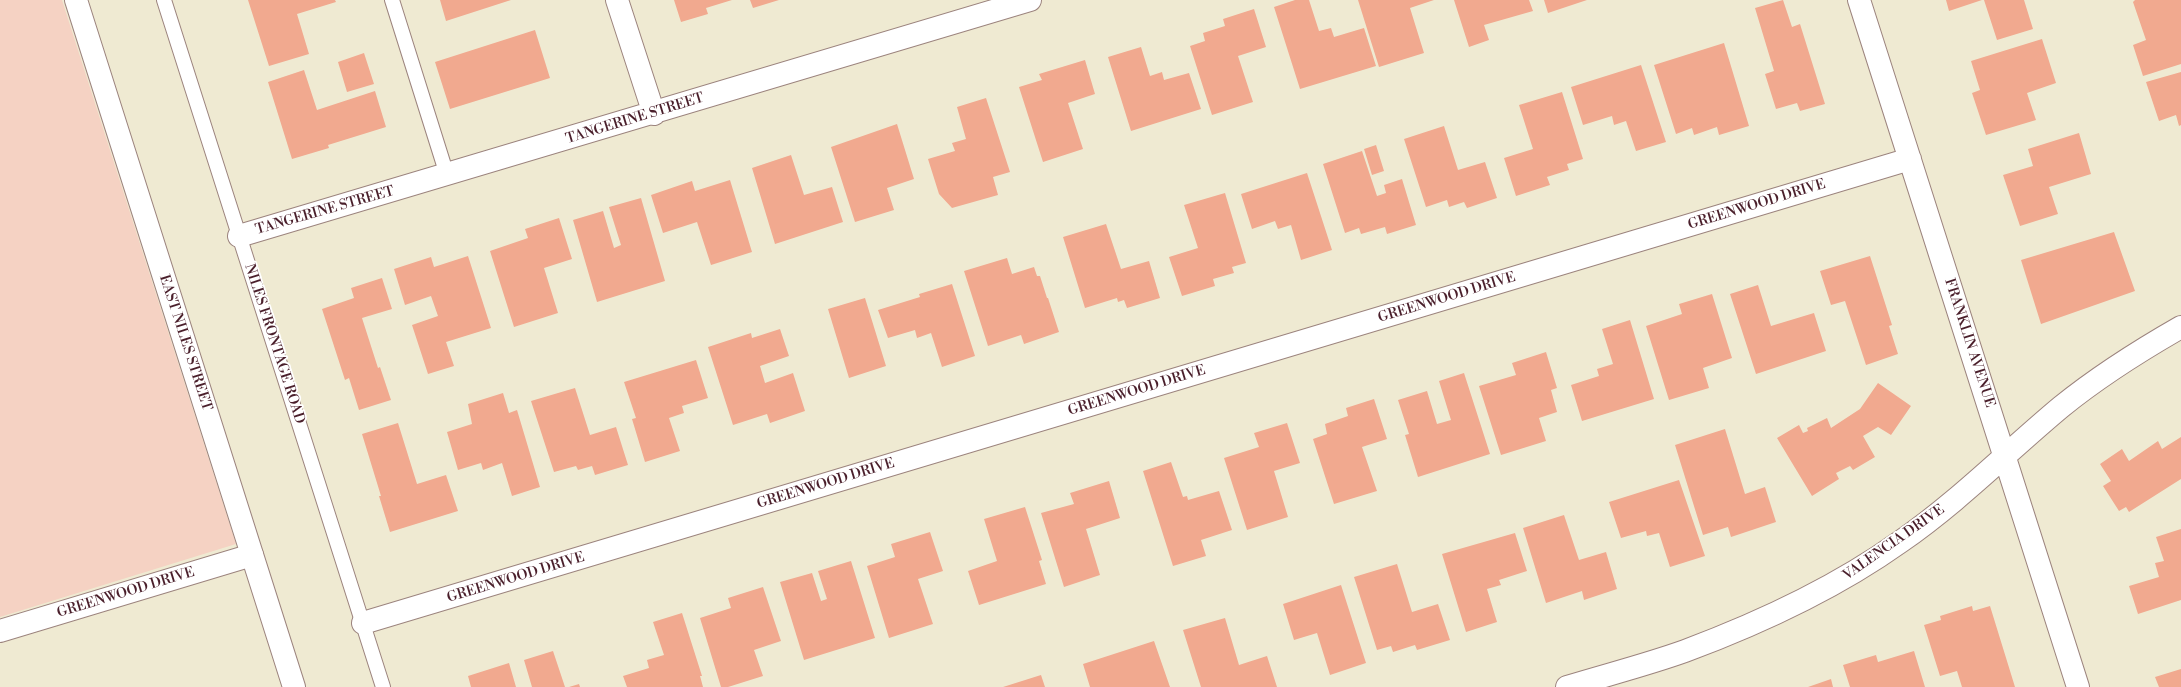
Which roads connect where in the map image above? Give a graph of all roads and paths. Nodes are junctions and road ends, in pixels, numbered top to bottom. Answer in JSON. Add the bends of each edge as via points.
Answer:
{"nodes":[{"id":1,"x":76,"y":0,"type":"edge"},
{"id":2,"x":164,"y":0,"type":"edge"},
{"id":3,"x":392,"y":0,"type":"edge"},
{"id":4,"x":617,"y":0,"type":"edge"},
{"id":5,"x":1030,"y":0,"type":"edge"},
{"id":6,"x":1860,"y":0,"type":"edge"},
{"id":7,"x":654,"y":114,"type":"junction"},
{"id":8,"x":1910,"y":159,"type":"junction"},
{"id":9,"x":447,"y":175,"type":"junction"},
{"id":10,"x":239,"y":236,"type":"junction"},
{"id":11,"x":2181,"y":327,"type":"edge"},
{"id":12,"x":2004,"y":457,"type":"junction"},
{"id":13,"x":252,"y":554,"type":"junction"},
{"id":14,"x":363,"y":624,"type":"junction"},
{"id":15,"x":0,"y":631,"type":"edge"},
{"id":16,"x":294,"y":687,"type":"edge"},
{"id":17,"x":383,"y":687,"type":"edge"},
{"id":18,"x":1567,"y":687,"type":"edge"},
{"id":19,"x":2078,"y":687,"type":"edge"}],
"edges":[{"from":1,"to":13,"type":"street","name":"EAST NILES STREET"},
{"from":2,"to":10,"type":"lane","name":"NILES FRONTAGE ROAD"},
{"from":3,"to":9,"type":"lane"},
{"from":4,"to":7,"type":"street"},
{"from":5,"to":7,"type":"street","name":"TANGERINE STREET"},
{"from":6,"to":8,"type":"street","name":"FRANKLIN AVENUE"},
{"from":7,"to":9,"type":"street","name":"TANGERINE STREET"},
{"from":8,"to":12,"type":"street","name":"FRANKLIN AVENUE"},
{"from":8,"to":14,"type":"street","name":"GREENWOOD DRIVE"},
{"from":9,"to":10,"type":"street","name":"TANGERINE STREET"},
{"from":10,"to":14,"type":"lane","name":"NILES FRONTAGE ROAD"},
{"from":11,"to":12,"type":"street","name":"VALENCIA DRIVE","via":[[2136,353],[2068,402]]},
{"from":12,"to":18,"type":"street","name":"VALENCIA DRIVE","via":[[1960,496],[1900,542],[1835,583],[1768,618],[1683,652]]},
{"from":12,"to":19,"type":"street","name":"FRANKLIN AVENUE"},
{"from":13,"to":15,"type":"street","name":"GREENWOOD DRIVE"},
{"from":13,"to":16,"type":"street","name":"EAST NILES STREET"},
{"from":14,"to":17,"type":"lane","name":"NILES FRONTAGE ROAD"}]}
